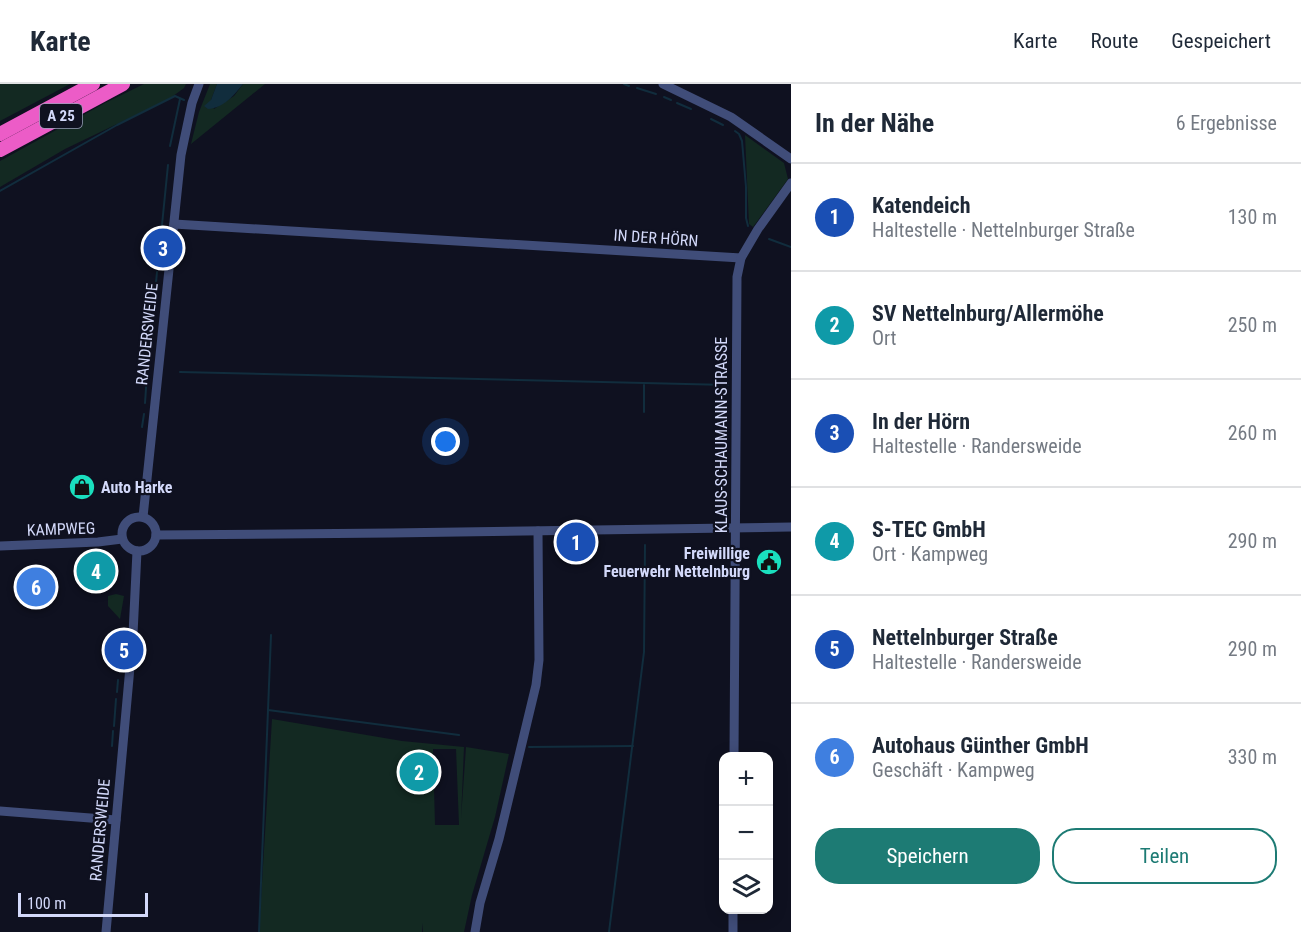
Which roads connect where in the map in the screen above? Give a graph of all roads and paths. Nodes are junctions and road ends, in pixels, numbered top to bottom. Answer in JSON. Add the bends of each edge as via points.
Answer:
{"nodes":[{"id":1,"x":93,"y":84,"type":"edge"},
{"id":2,"x":123,"y":84,"type":"edge"},
{"id":3,"x":199,"y":84,"type":"edge"},
{"id":4,"x":663,"y":84,"type":"edge"},
{"id":5,"x":0,"y":134,"type":"edge"},
{"id":6,"x":0,"y":150,"type":"edge"},
{"id":7,"x":791,"y":159,"type":"edge"},
{"id":8,"x":791,"y":183,"type":"edge"},
{"id":9,"x":174,"y":224,"type":"junction"},
{"id":10,"x":741,"y":258,"type":"junction"},
{"id":11,"x":143,"y":517,"type":"junction"},
{"id":12,"x":735,"y":527,"type":"junction"},
{"id":13,"x":791,"y":527,"type":"edge"},
{"id":14,"x":538,"y":531,"type":"junction"},
{"id":15,"x":156,"y":535,"type":"junction"},
{"id":16,"x":122,"y":538,"type":"junction"},
{"id":17,"x":0,"y":546,"type":"edge"},
{"id":18,"x":137,"y":551,"type":"junction"},
{"id":19,"x":734,"y":752,"type":"edge"},
{"id":20,"x":0,"y":811,"type":"edge"},
{"id":21,"x":116,"y":820,"type":"junction"},
{"id":22,"x":733,"y":914,"type":"edge"},
{"id":23,"x":105,"y":932,"type":"edge"},
{"id":24,"x":475,"y":932,"type":"edge"},
{"id":25,"x":733,"y":932,"type":"edge"}],
"edges":[{"from":1,"to":5,"type":"highway","number":"A 25"},
{"from":2,"to":6,"type":"highway","number":"A 25"},
{"from":3,"to":9,"type":"street","name":"RANDERSWEIDE","via":[[183,144]]},
{"from":4,"to":7,"type":"street","via":[[734,119]]},
{"from":8,"to":10,"type":"street"},
{"from":9,"to":10,"type":"street","name":"IN DER HÖRN"},
{"from":9,"to":11,"type":"street","name":"RANDERSWEIDE"},
{"from":10,"to":12,"type":"street","name":"KLAUS-SCHAUMANN-STRASSE","via":[[737,278]]},
{"from":11,"to":15,"type":"street","via":[[153,524]]},
{"from":11,"to":16,"type":"street","via":[[127,521]]},
{"from":12,"to":13,"type":"street"},
{"from":12,"to":14,"type":"street"},
{"from":12,"to":19,"type":"street","name":"KLAUS-SCHAUMANN-STRASSE"},
{"from":14,"to":15,"type":"street"},
{"from":14,"to":24,"type":"street","via":[[536,686]]},
{"from":15,"to":18,"type":"street","via":[[152,545]]},
{"from":16,"to":17,"type":"street","name":"KAMPWEG"},
{"from":16,"to":18,"type":"street"},
{"from":18,"to":21,"type":"street","name":"RANDERSWEIDE","via":[[134,634]]},
{"from":20,"to":21,"type":"street"},
{"from":21,"to":23,"type":"street","name":"RANDERSWEIDE"},
{"from":22,"to":25,"type":"street"}]}
